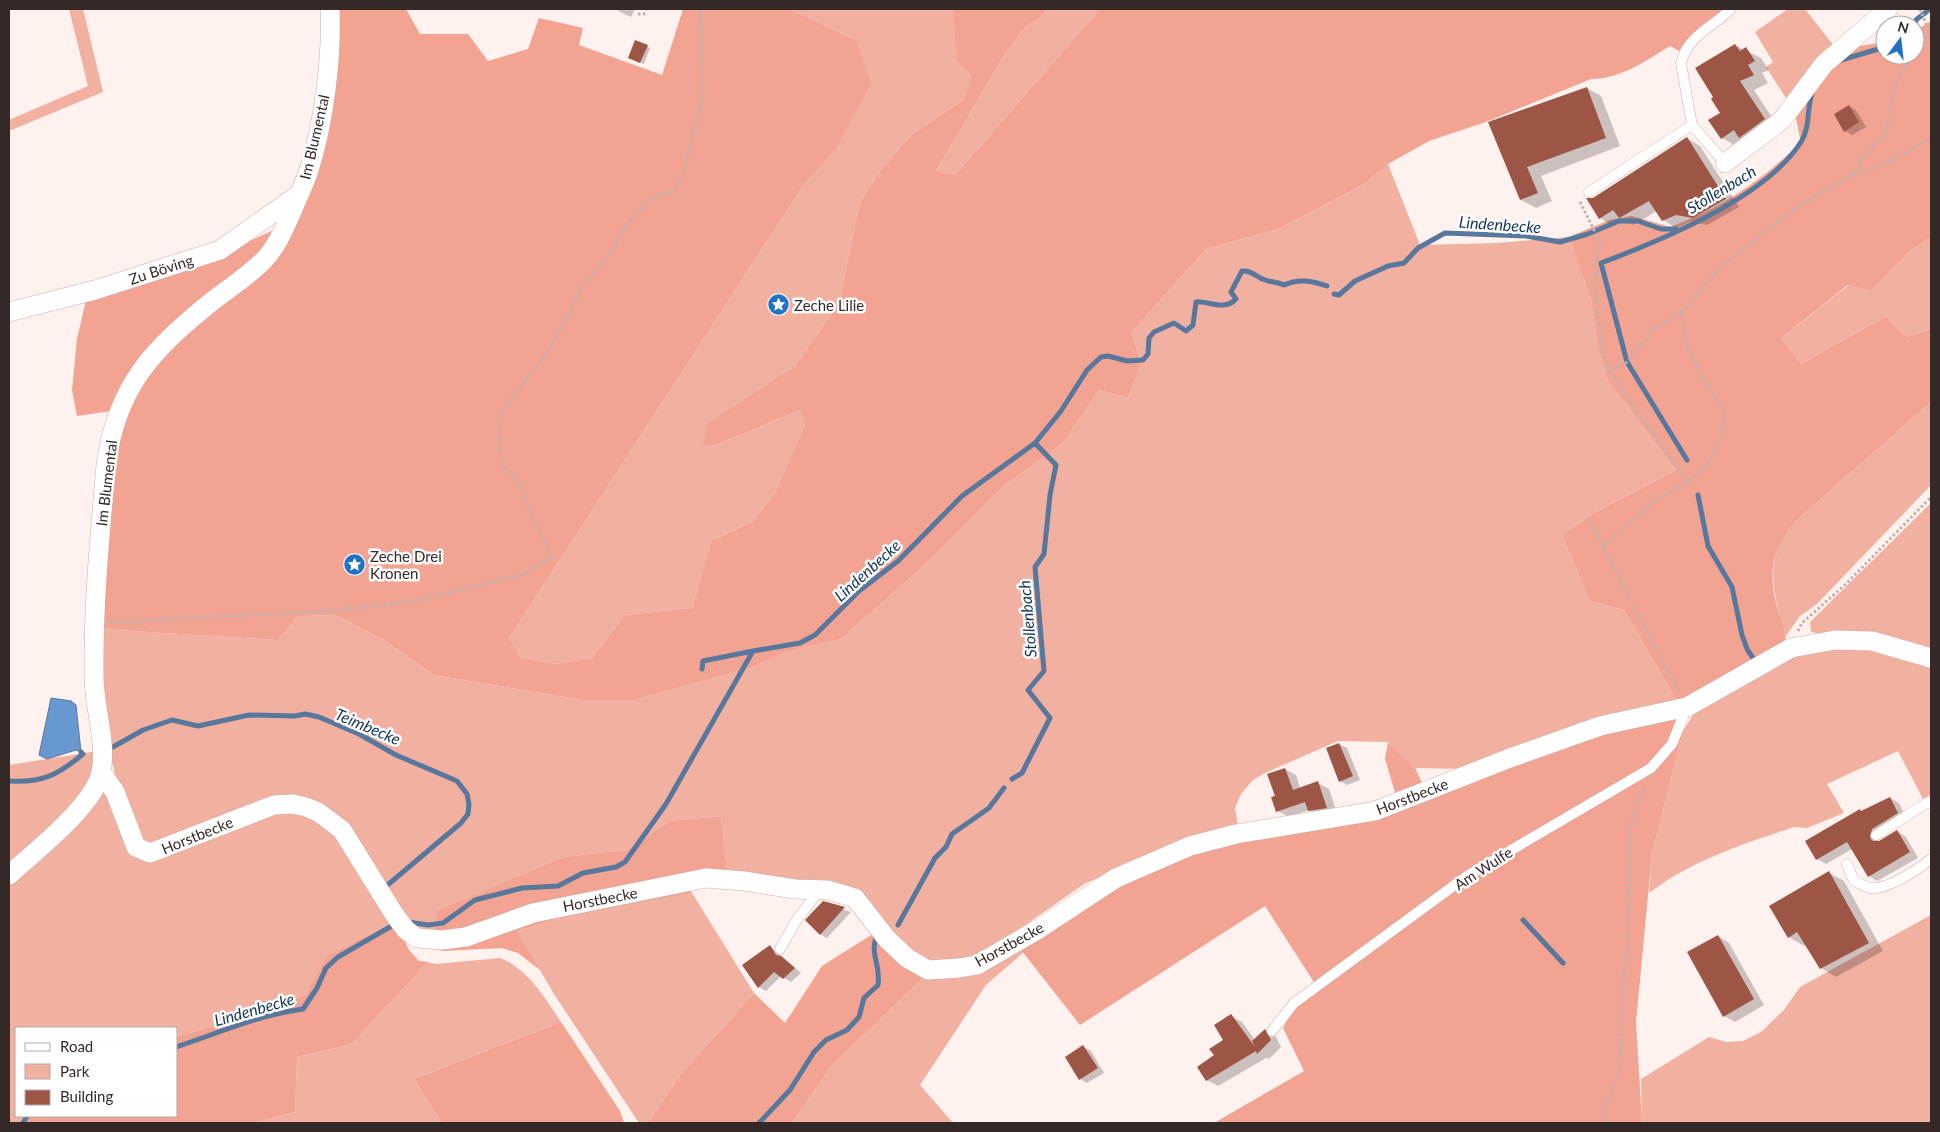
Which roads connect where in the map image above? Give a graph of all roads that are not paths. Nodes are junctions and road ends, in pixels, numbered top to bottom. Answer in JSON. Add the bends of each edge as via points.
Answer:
{"nodes":[{"id":1,"x":330,"y":9,"type":"edge"},
{"id":2,"x":1730,"y":9,"type":"edge"},
{"id":3,"x":1888,"y":9,"type":"edge"},
{"id":4,"x":1692,"y":125,"type":"junction"},
{"id":5,"x":1725,"y":163,"type":"joint"},
{"id":6,"x":1589,"y":192,"type":"road end"},
{"id":7,"x":298,"y":195,"type":"junction"},
{"id":8,"x":9,"y":312,"type":"edge"},
{"id":9,"x":1931,"y":658,"type":"edge"},
{"id":10,"x":1687,"y":708,"type":"junction"},
{"id":11,"x":101,"y":772,"type":"junction"},
{"id":12,"x":1931,"y":802,"type":"edge"},
{"id":13,"x":1876,"y":835,"type":"dead end"},
{"id":14,"x":1931,"y":859,"type":"edge"},
{"id":15,"x":1847,"y":864,"type":"dead end"},
{"id":16,"x":9,"y":875,"type":"edge"},
{"id":17,"x":820,"y":890,"type":"junction"},
{"id":18,"x":780,"y":949,"type":"dead end"},
{"id":19,"x":1272,"y":1030,"type":"dead end"}],
"edges":[{"from":1,"to":7,"type":"street","name":"Im Blumental","via":[[331,33],[322,112],[309,170]]},
{"from":2,"to":4,"type":"lane","via":[[1695,38],[1683,53],[1681,63]]},
{"from":3,"to":5,"type":"street","via":[[1824,64],[1782,120]]},
{"from":4,"to":5,"type":"lane"},
{"from":4,"to":6,"type":"lane"},
{"from":7,"to":8,"type":"street","name":"Zu Böving","via":[[220,250],[95,290]]},
{"from":7,"to":11,"type":"street","name":"Im Blumental","via":[[284,232],[264,261],[193,317],[155,354],[136,376],[121,403],[109,440],[94,623],[94,680]]},
{"from":9,"to":10,"type":"street","name":"Horstbecke","via":[[1872,640],[1835,640],[1791,648]]},
{"from":10,"to":17,"type":"street","name":"Horstbecke","via":[[1600,726],[1376,811],[1236,834],[1190,846],[1116,878],[977,965],[928,970],[907,958],[887,939],[854,898]]},
{"from":10,"to":19,"type":"lane","name":"Am Wulfe","via":[[1672,744],[1651,768],[1467,876],[1294,1003]]},
{"from":11,"to":16,"type":"street","name":"Im Blumental","via":[[93,791],[67,822]]},
{"from":11,"to":17,"type":"street","name":"Horstbecke","via":[[116,792],[136,847],[150,853],[274,805],[293,804],[318,812],[342,830],[406,930],[417,938],[429,940],[466,937],[534,913],[706,878]]},
{"from":12,"to":13,"type":"lane"},
{"from":14,"to":15,"type":"lane","via":[[1886,885],[1871,888],[1854,881]]},
{"from":17,"to":18,"type":"lane"}]}
